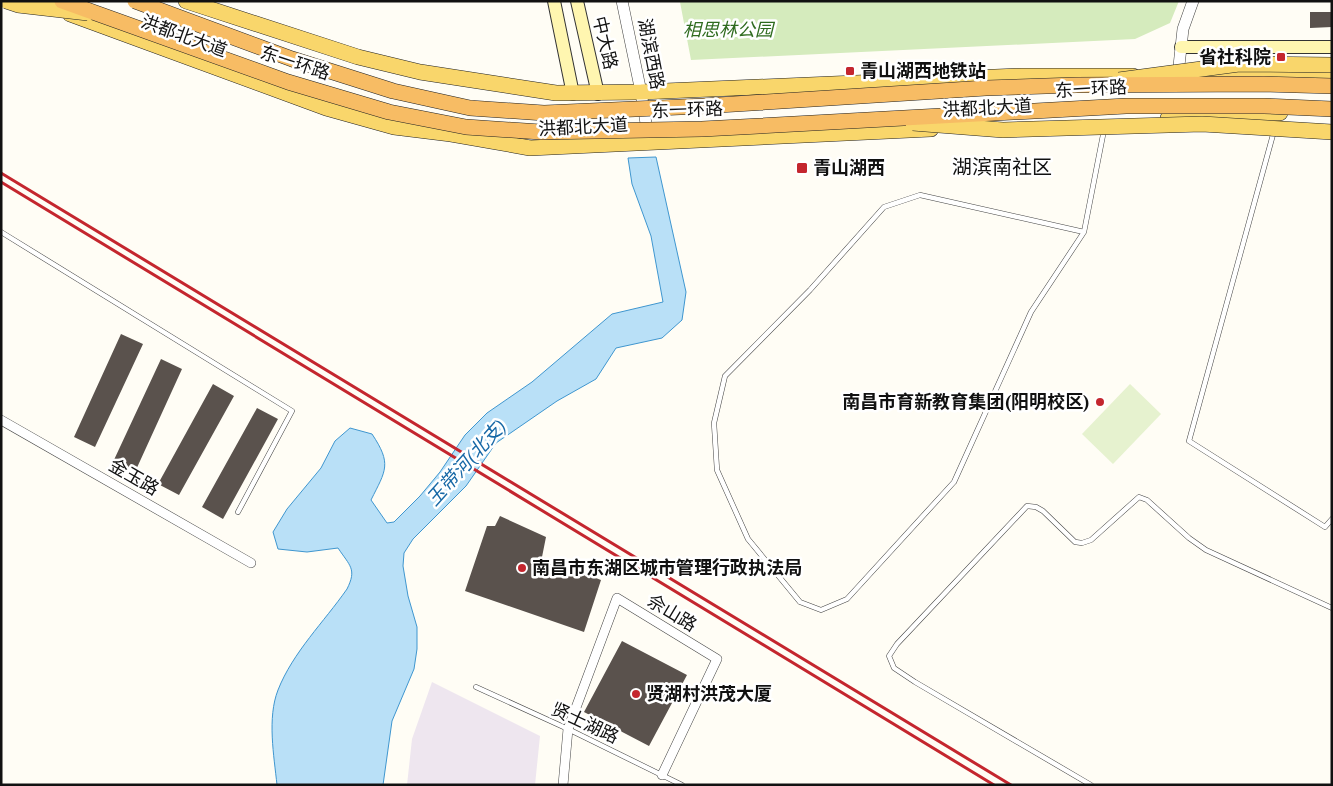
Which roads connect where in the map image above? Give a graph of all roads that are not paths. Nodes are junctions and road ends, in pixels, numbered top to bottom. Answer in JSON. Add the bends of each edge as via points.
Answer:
{"nodes":[{"id":1,"x":6,"y":1,"type":"edge"},
{"id":2,"x":38,"y":1,"type":"edge"},
{"id":3,"x":62,"y":1,"type":"edge"},
{"id":4,"x":135,"y":1,"type":"edge"},
{"id":5,"x":186,"y":1,"type":"edge"},
{"id":6,"x":554,"y":1,"type":"edge"},
{"id":7,"x":577,"y":1,"type":"edge"},
{"id":8,"x":622,"y":1,"type":"edge"},
{"id":9,"x":1194,"y":1,"type":"edge"},
{"id":10,"x":99,"y":14,"type":"junction"},
{"id":11,"x":1181,"y":46,"type":"junction"},
{"id":12,"x":1332,"y":47,"type":"edge"},
{"id":13,"x":1332,"y":65,"type":"edge"},
{"id":14,"x":1178,"y":75,"type":"junction"},
{"id":15,"x":1332,"y":77,"type":"edge"},
{"id":16,"x":1076,"y":85,"type":"junction"},
{"id":17,"x":1332,"y":86,"type":"edge"},
{"id":18,"x":641,"y":92,"type":"junction"},
{"id":19,"x":573,"y":94,"type":"junction"},
{"id":20,"x":598,"y":94,"type":"junction"},
{"id":21,"x":1332,"y":109,"type":"edge"},
{"id":22,"x":1279,"y":113,"type":"junction"},
{"id":23,"x":1332,"y":116,"type":"edge"},
{"id":24,"x":869,"y":119,"type":"junction"},
{"id":25,"x":1106,"y":121,"type":"junction"},
{"id":26,"x":1332,"y":132,"type":"edge"},
{"id":27,"x":649,"y":143,"type":"junction"},
{"id":28,"x":1,"y":232,"type":"edge"},
{"id":29,"x":1084,"y":232,"type":"junction"},
{"id":30,"x":1,"y":420,"type":"edge"},
{"id":31,"x":238,"y":512,"type":"dead end"},
{"id":32,"x":1332,"y":519,"type":"edge"},
{"id":33,"x":251,"y":563,"type":"dead end"},
{"id":34,"x":1332,"y":608,"type":"edge"},
{"id":35,"x":476,"y":687,"type":"dead end"},
{"id":36,"x":568,"y":729,"type":"junction"},
{"id":37,"x":662,"y":775,"type":"junction"},
{"id":38,"x":563,"y":785,"type":"edge"},
{"id":39,"x":682,"y":785,"type":"edge"},
{"id":40,"x":1091,"y":785,"type":"edge"}],
"edges":[{"from":1,"to":10,"type":"main road","bridge":true},
{"from":2,"to":27,"type":"main road","name":"洪都北大道","via":[[326,108],[394,127],[530,148]]},
{"from":3,"to":10,"type":"highway","name":"东一环路","bridge":true},
{"from":4,"to":16,"type":"highway","name":"东一环路","bridge":true,"via":[[292,59],[393,91],[470,108],[544,113]]},
{"from":5,"to":19,"type":"main road","name":"洪都北大道","via":[[358,57],[420,72]]},
{"from":6,"to":19,"type":"main road"},
{"from":7,"to":20,"type":"main road","name":"中大路"},
{"from":8,"to":18,"type":"street","name":"湖滨西路"},
{"from":9,"to":11,"type":"street"},
{"from":10,"to":24,"type":"highway","name":"东一环路","bridge":true,"via":[[288,82],[389,112],[466,127],[541,132],[702,129]]},
{"from":11,"to":12,"type":"main road"},
{"from":11,"to":14,"type":"street"},
{"from":13,"to":16,"type":"main road","bridge":true,"via":[[1239,64]]},
{"from":14,"to":15,"type":"main road","name":"洪都北大道"},
{"from":14,"to":18,"type":"main road","name":"洪都北大道","via":[[1021,76]]},
{"from":16,"to":17,"type":"highway","name":"东一环路","bridge":true},
{"from":18,"to":20,"type":"main road","name":"洪都北大道"},
{"from":18,"to":27,"type":"street","name":"湖滨西路"},
{"from":19,"to":20,"type":"main road","name":"洪都北大道"},
{"from":21,"to":24,"type":"highway","name":"东一环路","bridge":true,"via":[[1126,106]]},
{"from":22,"to":23,"type":"main road","name":"洪都北大道"},
{"from":22,"to":25,"type":"main road","name":"洪都北大道"},
{"from":22,"to":32,"type":"lane","via":[[1188,441],[1324,527]]},
{"from":24,"to":26,"type":"main road","bridge":true,"via":[[1003,130],[1202,124]]},
{"from":25,"to":27,"type":"main road","name":"洪都北大道"},
{"from":25,"to":29,"type":"lane"},
{"from":28,"to":31,"type":"lane","via":[[292,411]]},
{"from":29,"to":29,"type":"lane","via":[[1031,312],[954,482],[847,599],[820,610],[800,602],[748,539],[717,470],[714,423],[726,376],[810,290],[884,207],[920,195]]},
{"from":30,"to":33,"type":"street","name":"金玉路"},
{"from":34,"to":40,"type":"lane","via":[[1206,550],[1139,497],[1091,540],[1082,543],[1075,542],[1036,506],[1027,506],[889,656],[894,668],[915,682]]},
{"from":35,"to":36,"type":"lane","name":"贤士湖路"},
{"from":36,"to":37,"type":"lane","name":"贤士湖路"},
{"from":36,"to":37,"type":"street","name":"佘山路","via":[[617,598],[717,659]]},
{"from":36,"to":38,"type":"street","name":"佘山路"},
{"from":37,"to":39,"type":"lane","name":"贤士湖路"}]}
